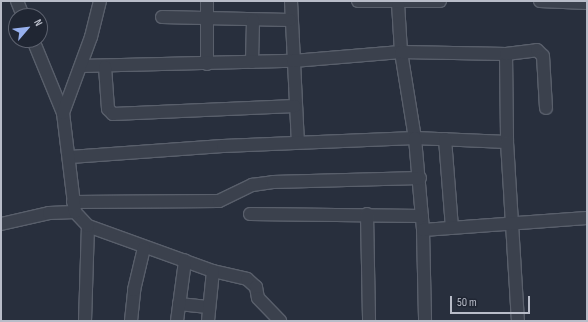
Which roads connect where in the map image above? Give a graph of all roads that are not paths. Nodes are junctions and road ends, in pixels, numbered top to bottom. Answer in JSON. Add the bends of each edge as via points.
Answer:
{"nodes":[{"id":1,"x":100,"y":1,"type":"edge"},
{"id":2,"x":207,"y":1,"type":"edge"},
{"id":3,"x":291,"y":1,"type":"edge"},
{"id":4,"x":358,"y":1,"type":"edge"},
{"id":5,"x":440,"y":1,"type":"edge"},
{"id":6,"x":540,"y":1,"type":"edge"},
{"id":7,"x":398,"y":3,"type":"junction"},
{"id":8,"x":587,"y":3,"type":"edge"},
{"id":9,"x":162,"y":18,"type":"dead end"},
{"id":10,"x":206,"y":20,"type":"junction"},
{"id":11,"x":253,"y":20,"type":"junction"},
{"id":12,"x":290,"y":20,"type":"junction"},
{"id":13,"x":36,"y":48,"type":"edge"},
{"id":14,"x":401,"y":52,"type":"junction"},
{"id":15,"x":506,"y":54,"type":"junction"},
{"id":16,"x":293,"y":61,"type":"junction"},
{"id":17,"x":252,"y":62,"type":"junction"},
{"id":18,"x":207,"y":64,"type":"junction"},
{"id":19,"x":81,"y":66,"type":"junction"},
{"id":20,"x":105,"y":67,"type":"junction"},
{"id":21,"x":295,"y":106,"type":"junction"},
{"id":22,"x":546,"y":108,"type":"dead end"},
{"id":23,"x":64,"y":113,"type":"junction"},
{"id":24,"x":415,"y":138,"type":"junction"},
{"id":25,"x":445,"y":139,"type":"junction"},
{"id":26,"x":298,"y":142,"type":"junction"},
{"id":27,"x":507,"y":142,"type":"junction"},
{"id":28,"x":70,"y":157,"type":"junction"},
{"id":29,"x":420,"y":178,"type":"junction"},
{"id":30,"x":74,"y":207,"type":"junction"},
{"id":31,"x":250,"y":214,"type":"dead end"},
{"id":32,"x":367,"y":214,"type":"junction"},
{"id":33,"x":422,"y":216,"type":"junction"},
{"id":34,"x":587,"y":218,"type":"edge"},
{"id":35,"x":1,"y":224,"type":"edge"},
{"id":36,"x":510,"y":224,"type":"junction"},
{"id":37,"x":88,"y":226,"type":"junction"},
{"id":38,"x":452,"y":228,"type":"junction"},
{"id":39,"x":423,"y":230,"type":"junction"},
{"id":40,"x":144,"y":248,"type":"junction"},
{"id":41,"x":185,"y":261,"type":"junction"},
{"id":42,"x":213,"y":271,"type":"junction"},
{"id":43,"x":179,"y":304,"type":"junction"},
{"id":44,"x":208,"y":307,"type":"junction"},
{"id":45,"x":85,"y":321,"type":"edge"},
{"id":46,"x":131,"y":321,"type":"edge"},
{"id":47,"x":177,"y":321,"type":"edge"},
{"id":48,"x":208,"y":321,"type":"edge"},
{"id":49,"x":280,"y":321,"type":"edge"},
{"id":50,"x":369,"y":321,"type":"edge"},
{"id":51,"x":425,"y":321,"type":"edge"},
{"id":52,"x":518,"y":321,"type":"edge"}],
"edges":[{"from":1,"to":19,"type":"street"},
{"from":2,"to":10,"type":"street"},
{"from":3,"to":12,"type":"street"},
{"from":4,"to":7,"type":"street"},
{"from":5,"to":7,"type":"street"},
{"from":6,"to":8,"type":"street"},
{"from":7,"to":14,"type":"street"},
{"from":9,"to":10,"type":"street"},
{"from":10,"to":11,"type":"street"},
{"from":10,"to":18,"type":"street"},
{"from":11,"to":12,"type":"street"},
{"from":11,"to":17,"type":"street"},
{"from":12,"to":16,"type":"street"},
{"from":13,"to":23,"type":"street"},
{"from":14,"to":15,"type":"street"},
{"from":14,"to":16,"type":"street"},
{"from":14,"to":24,"type":"street"},
{"from":15,"to":22,"type":"street","via":[[537,50],[541,52]]},
{"from":15,"to":27,"type":"street"},
{"from":16,"to":17,"type":"street"},
{"from":16,"to":21,"type":"street"},
{"from":17,"to":18,"type":"street"},
{"from":18,"to":20,"type":"street"},
{"from":19,"to":20,"type":"street"},
{"from":19,"to":23,"type":"street"},
{"from":20,"to":21,"type":"street","via":[[108,109],[113,114]]},
{"from":21,"to":26,"type":"street"},
{"from":23,"to":28,"type":"street"},
{"from":24,"to":25,"type":"street"},
{"from":24,"to":26,"type":"street"},
{"from":24,"to":29,"type":"street"},
{"from":25,"to":27,"type":"street"},
{"from":25,"to":38,"type":"street"},
{"from":26,"to":28,"type":"street"},
{"from":27,"to":36,"type":"street"},
{"from":28,"to":30,"type":"street"},
{"from":29,"to":30,"type":"street","via":[[273,182],[252,185],[219,201]]},
{"from":29,"to":33,"type":"street"},
{"from":30,"to":35,"type":"street"},
{"from":30,"to":37,"type":"street"},
{"from":31,"to":32,"type":"street"},
{"from":32,"to":33,"type":"street"},
{"from":32,"to":50,"type":"street"},
{"from":33,"to":39,"type":"street"},
{"from":34,"to":36,"type":"street"},
{"from":36,"to":38,"type":"street"},
{"from":36,"to":52,"type":"street"},
{"from":37,"to":40,"type":"street"},
{"from":37,"to":45,"type":"street"},
{"from":38,"to":39,"type":"street"},
{"from":39,"to":51,"type":"street"},
{"from":40,"to":41,"type":"street"},
{"from":40,"to":46,"type":"street","via":[[134,290]]},
{"from":41,"to":42,"type":"street"},
{"from":41,"to":43,"type":"street"},
{"from":42,"to":44,"type":"street"},
{"from":42,"to":49,"type":"street","via":[[247,279],[256,287],[258,298]]},
{"from":43,"to":44,"type":"street"},
{"from":43,"to":47,"type":"street"},
{"from":44,"to":48,"type":"street"}]}
